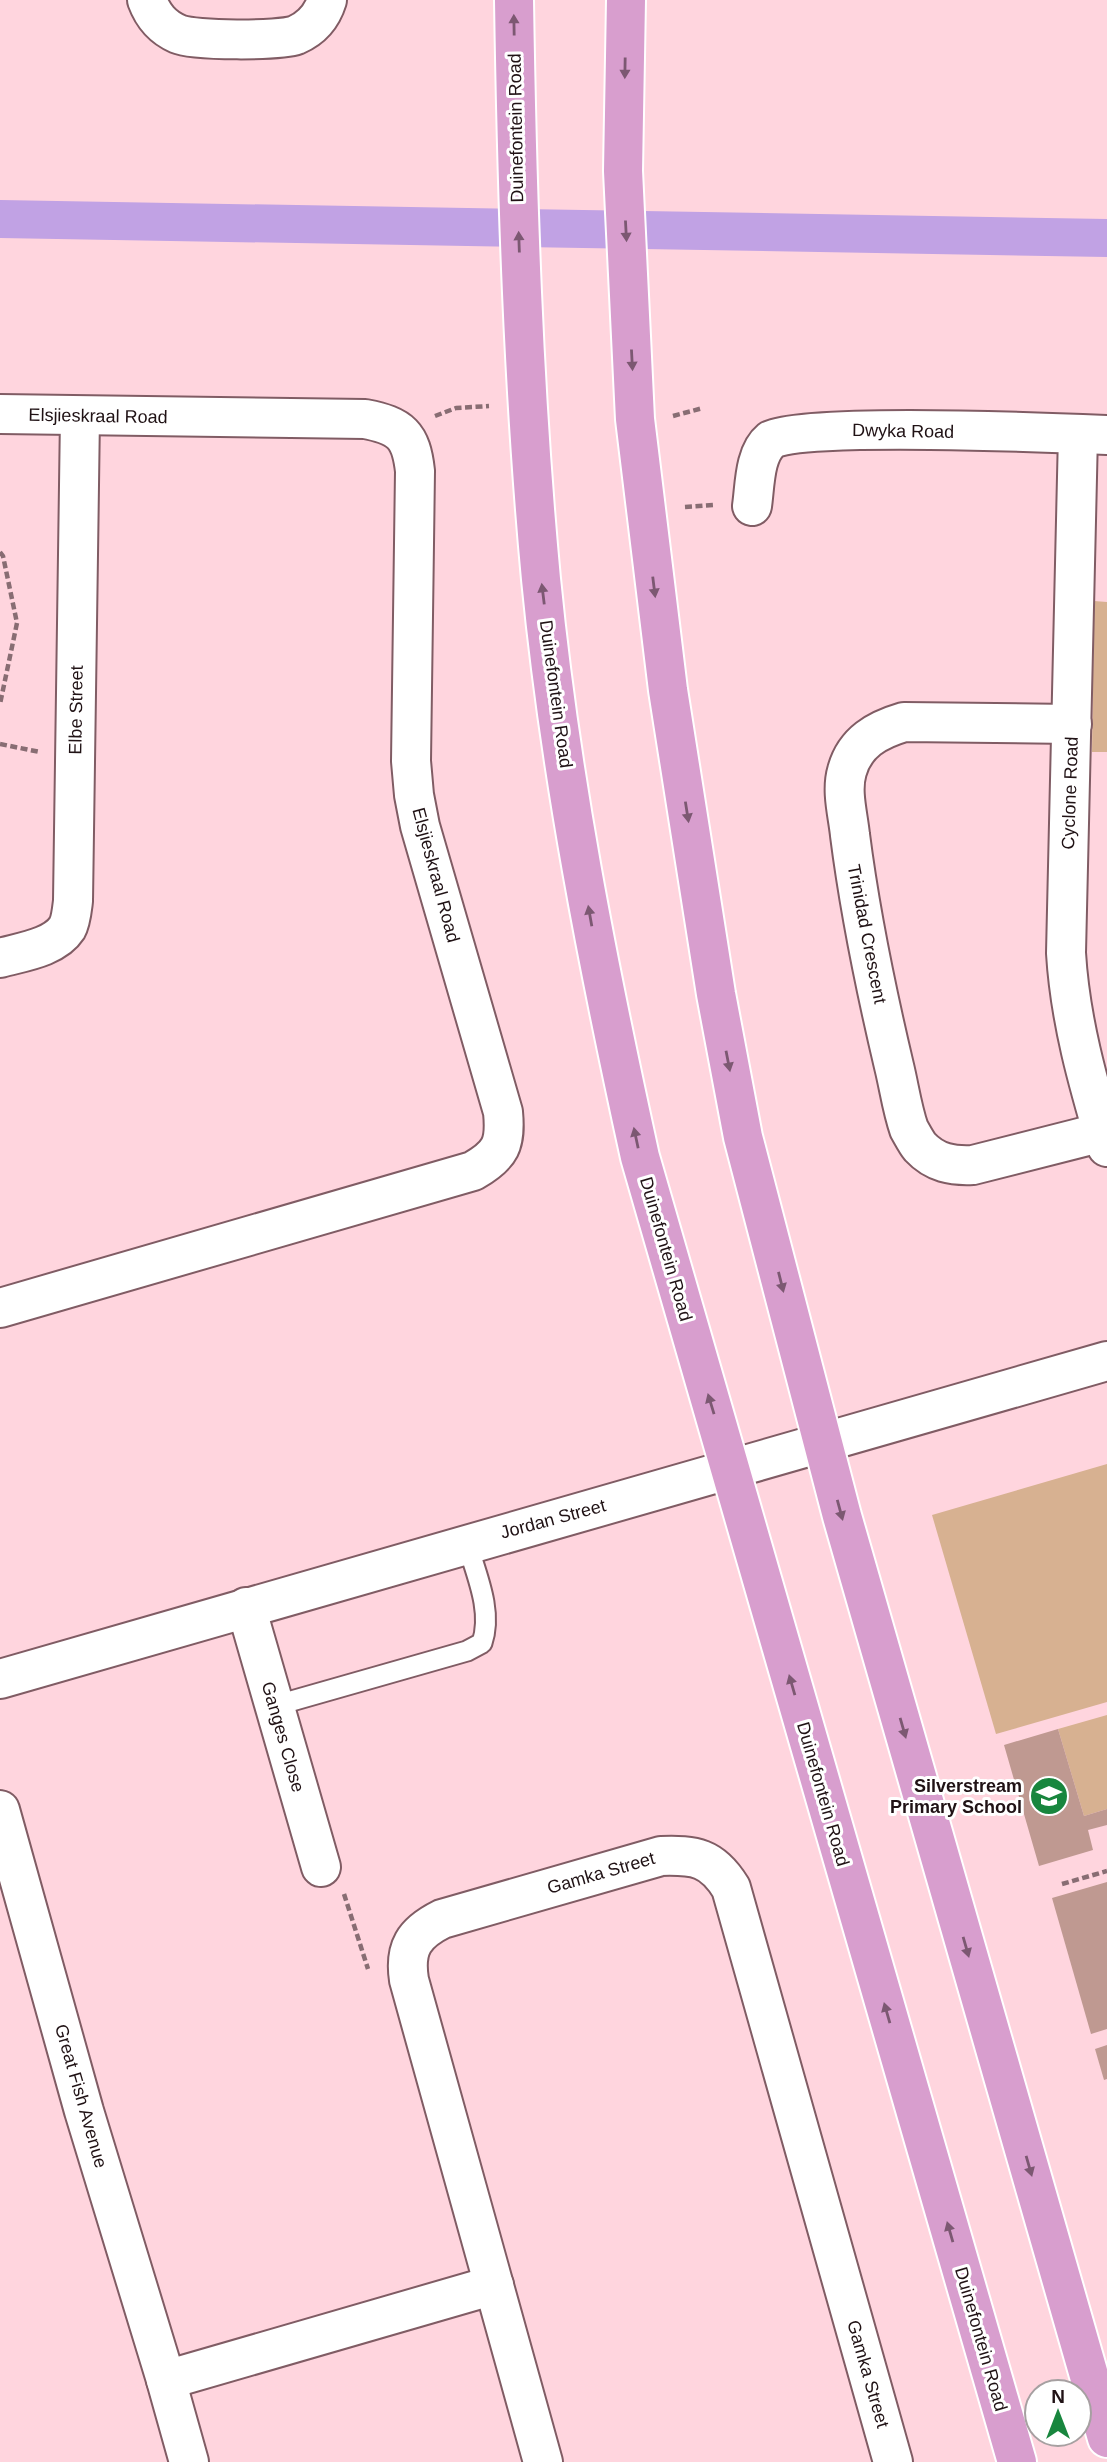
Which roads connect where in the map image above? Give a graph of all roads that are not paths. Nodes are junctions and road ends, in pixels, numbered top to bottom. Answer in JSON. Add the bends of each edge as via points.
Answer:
{"nodes":[{"id":1,"x":147,"y":0,"type":"edge"},
{"id":2,"x":327,"y":0,"type":"edge"},
{"id":3,"x":514,"y":0,"type":"edge"},
{"id":4,"x":626,"y":0,"type":"edge"},
{"id":5,"x":0,"y":414,"type":"edge"},
{"id":6,"x":80,"y":416,"type":"junction"},
{"id":7,"x":1093,"y":434,"type":"edge"},
{"id":8,"x":752,"y":506,"type":"dead end"},
{"id":9,"x":1072,"y":724,"type":"junction"},
{"id":10,"x":0,"y":958,"type":"edge"},
{"id":11,"x":1105,"y":1140,"type":"edge"},
{"id":12,"x":0,"y":1308,"type":"edge"},
{"id":13,"x":1107,"y":1361,"type":"edge"},
{"id":14,"x":824,"y":1443,"type":"junction"},
{"id":15,"x":731,"y":1470,"type":"junction"},
{"id":16,"x":467,"y":1543,"type":"junction"},
{"id":17,"x":246,"y":1607,"type":"junction"},
{"id":18,"x":0,"y":1679,"type":"edge"},
{"id":19,"x":274,"y":1706,"type":"junction"},
{"id":20,"x":0,"y":1810,"type":"edge"},
{"id":21,"x":332,"y":1878,"type":"road end"},
{"id":22,"x":494,"y":2285,"type":"junction"},
{"id":23,"x":166,"y":2380,"type":"junction"},
{"id":24,"x":1107,"y":2438,"type":"edge"},
{"id":25,"x":189,"y":2462,"type":"edge"},
{"id":26,"x":543,"y":2462,"type":"edge"},
{"id":27,"x":893,"y":2462,"type":"edge"},
{"id":28,"x":1017,"y":2462,"type":"edge"}],
"edges":[{"from":1,"to":2,"type":"street","via":[[154,17],[180,36],[195,38],[294,36],[319,18]]},
{"from":15,"to":3,"type":"main road","name":"Duinefontein Road","one_way":true,"via":[[640,1157],[603,988],[560,734],[541,580],[522,310]]},
{"from":4,"to":14,"type":"main road","one_way":true,"via":[[623,170],[635,419],[668,690],[743,1137]]},
{"from":5,"to":6,"type":"street","name":"Elsjieskraal Road"},
{"from":6,"to":10,"type":"street","name":"Elbe Street","via":[[71,915],[66,929],[55,939]]},
{"from":6,"to":12,"type":"street","name":"Elsjieskraal Road","via":[[365,419],[386,423],[403,433],[413,450],[415,471],[414,795],[505,1129],[502,1146],[491,1161],[473,1171]]},
{"from":7,"to":8,"type":"street","name":"Dwyka Road","via":[[836,430],[790,435],[772,439],[760,454]]},
{"from":7,"to":9,"type":"street","name":"Cyclone Road"},
{"from":9,"to":11,"type":"street","name":"Cyclone Road","via":[[1068,989]]},
{"from":9,"to":11,"type":"street","name":"Trinidad Crescent","via":[[904,722],[864,741],[846,774],[845,794],[872,964],[909,1128],[919,1146],[953,1166]]},
{"from":13,"to":14,"type":"street","name":"Jordan Street"},
{"from":14,"to":15,"type":"street","name":"Jordan Street"},
{"from":14,"to":24,"type":"main road","one_way":true},
{"from":15,"to":16,"type":"street","name":"Jordan Street"},
{"from":28,"to":15,"type":"main road","name":"Duinefontein Road","one_way":true},
{"from":16,"to":17,"type":"street","name":"Jordan Street"},
{"from":16,"to":19,"type":"lane","via":[[485,1613],[482,1643]]},
{"from":17,"to":18,"type":"street","name":"Jordan Street"},
{"from":17,"to":19,"type":"street","name":"Ganges Close"},
{"from":19,"to":21,"type":"street","name":"Ganges Close"},
{"from":20,"to":23,"type":"street","name":"Great Fish Avenue","via":[[84,2111]]},
{"from":22,"to":23,"type":"street"},
{"from":22,"to":26,"type":"street","name":"Gamka Street"},
{"from":22,"to":27,"type":"street","name":"Gamka Street","via":[[409,1980],[407,1966],[415,1938],[442,1919],[661,1856],[699,1858],[721,1871],[731,1888]]},
{"from":23,"to":25,"type":"street","name":"Great Fish Avenue"}]}
